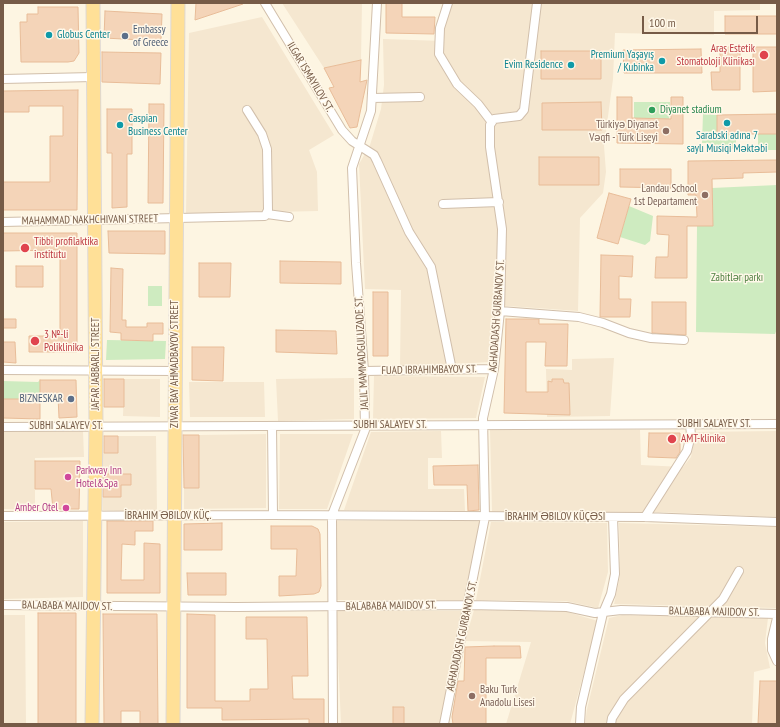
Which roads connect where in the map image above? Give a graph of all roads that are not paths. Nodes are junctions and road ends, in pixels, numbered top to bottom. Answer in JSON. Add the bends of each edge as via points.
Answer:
{"nodes":[{"id":1,"x":93,"y":3,"type":"edge"},
{"id":2,"x":178,"y":3,"type":"edge"},
{"id":3,"x":265,"y":3,"type":"edge"},
{"id":4,"x":376,"y":3,"type":"edge"},
{"id":5,"x":448,"y":3,"type":"edge"},
{"id":6,"x":537,"y":3,"type":"edge"},
{"id":7,"x":93,"y":77,"type":"junction"},
{"id":8,"x":3,"y":79,"type":"edge"},
{"id":9,"x":420,"y":97,"type":"dead end"},
{"id":10,"x":372,"y":98,"type":"junction"},
{"id":11,"x":247,"y":110,"type":"dead end"},
{"id":12,"x":491,"y":121,"type":"junction"},
{"id":13,"x":360,"y":145,"type":"junction"},
{"id":14,"x":499,"y":202,"type":"junction"},
{"id":15,"x":443,"y":204,"type":"dead end"},
{"id":16,"x":267,"y":214,"type":"junction"},
{"id":17,"x":289,"y":217,"type":"dead end"},
{"id":18,"x":176,"y":219,"type":"junction"},
{"id":19,"x":95,"y":220,"type":"junction"},
{"id":20,"x":3,"y":222,"type":"edge"},
{"id":21,"x":500,"y":311,"type":"junction"},
{"id":22,"x":684,"y":340,"type":"dead end"},
{"id":23,"x":494,"y":369,"type":"junction"},
{"id":24,"x":3,"y":370,"type":"edge"},
{"id":25,"x":96,"y":370,"type":"junction"},
{"id":26,"x":176,"y":370,"type":"junction"},
{"id":27,"x":452,"y":370,"type":"junction"},
{"id":28,"x":364,"y":371,"type":"junction"},
{"id":29,"x":365,"y":424,"type":"junction"},
{"id":30,"x":690,"y":424,"type":"junction"},
{"id":31,"x":777,"y":424,"type":"edge"},
{"id":32,"x":483,"y":425,"type":"junction"},
{"id":33,"x":96,"y":426,"type":"junction"},
{"id":34,"x":175,"y":426,"type":"junction"},
{"id":35,"x":272,"y":426,"type":"junction"},
{"id":36,"x":3,"y":427,"type":"edge"},
{"id":37,"x":273,"y":515,"type":"junction"},
{"id":38,"x":332,"y":515,"type":"junction"},
{"id":39,"x":3,"y":516,"type":"edge"},
{"id":40,"x":95,"y":516,"type":"junction"},
{"id":41,"x":174,"y":516,"type":"junction"},
{"id":42,"x":485,"y":517,"type":"junction"},
{"id":43,"x":613,"y":517,"type":"junction"},
{"id":44,"x":645,"y":517,"type":"junction"},
{"id":45,"x":777,"y":522,"type":"edge"},
{"id":46,"x":739,"y":571,"type":"dead end"},
{"id":47,"x":3,"y":605,"type":"edge"},
{"id":48,"x":469,"y":605,"type":"junction"},
{"id":49,"x":94,"y":606,"type":"junction"},
{"id":50,"x":174,"y":606,"type":"junction"},
{"id":51,"x":333,"y":606,"type":"junction"},
{"id":52,"x":709,"y":612,"type":"junction"},
{"id":53,"x":604,"y":613,"type":"junction"},
{"id":54,"x":777,"y":614,"type":"edge"},
{"id":55,"x":777,"y":618,"type":"edge"},
{"id":56,"x":777,"y":661,"type":"edge"},
{"id":57,"x":92,"y":724,"type":"edge"},
{"id":58,"x":173,"y":724,"type":"edge"},
{"id":59,"x":333,"y":724,"type":"edge"},
{"id":60,"x":444,"y":724,"type":"edge"},
{"id":61,"x":580,"y":724,"type":"edge"},
{"id":62,"x":611,"y":724,"type":"edge"}],
"edges":[{"from":1,"to":7,"type":"main road","name":"JAFAR JABBARLI STREET"},
{"from":2,"to":18,"type":"main road","name":"ZIVAR BAY AHMADBAYOV STREET"},
{"from":3,"to":13,"type":"street","name":"ILGAR ISMAYILOV ST.","via":[[342,130]]},
{"from":4,"to":10,"type":"street","name":"JALIL MAMMADGULUZADE ST."},
{"from":5,"to":12,"type":"street","via":[[440,28],[440,54],[457,84]]},
{"from":6,"to":12,"type":"street","via":[[524,110],[519,116]]},
{"from":7,"to":8,"type":"street"},
{"from":7,"to":19,"type":"main road","name":"JAFAR JABBARLI STREET"},
{"from":9,"to":10,"type":"street"},
{"from":10,"to":13,"type":"street","name":"JALIL MAMMADGULUZADE ST.","via":[[369,120]]},
{"from":11,"to":16,"type":"street","via":[[262,134],[267,149]]},
{"from":12,"to":14,"type":"street","name":"AGHADADASH GURBANOV ST.","via":[[490,148]]},
{"from":13,"to":27,"type":"street","name":"ILGAR ISMAYILOV ST.","via":[[378,161],[409,232],[431,267]]},
{"from":13,"to":28,"type":"street","name":"JALIL MAMMADGULUZADE ST.","via":[[352,174]]},
{"from":14,"to":15,"type":"street"},
{"from":14,"to":21,"type":"street","name":"AGHADADASH GURBANOV ST.","via":[[502,228]]},
{"from":16,"to":17,"type":"street","name":"MAHAMMAD NAKHCHIVANI STREET"},
{"from":16,"to":18,"type":"street","name":"MAHAMMAD NAKHCHIVANI STREET","via":[[260,217]]},
{"from":18,"to":19,"type":"street","name":"MAHAMMAD NAKHCHIVANI STREET"},
{"from":18,"to":26,"type":"main road","name":"ZIVAR BAY AHMADBAYOV STREET"},
{"from":19,"to":20,"type":"street","name":"MAHAMMAD NAKHCHIVANI STREET"},
{"from":19,"to":25,"type":"main road","name":"JAFAR JABBARLI STREET"},
{"from":21,"to":22,"type":"street","via":[[579,317],[629,333],[652,338]]},
{"from":21,"to":23,"type":"street","name":"AGHADADASH GURBANOV ST."},
{"from":23,"to":27,"type":"street","name":"FUAD IBRAHIMBAYOV ST."},
{"from":23,"to":32,"type":"street","name":"AGHADADASH GURBANOV ST."},
{"from":24,"to":25,"type":"street"},
{"from":25,"to":26,"type":"street"},
{"from":25,"to":33,"type":"main road","name":"JAFAR JABBARLI STREET"},
{"from":26,"to":34,"type":"main road","name":"ZIVAR BAY AHMADBAYOV STREET"},
{"from":27,"to":28,"type":"street","name":"FUAD IBRAHIMBAYOV ST."},
{"from":28,"to":29,"type":"street","name":"JALIL MAMMADGULUZADE ST."},
{"from":29,"to":32,"type":"street","name":"SUBHI SALAYEV ST."},
{"from":29,"to":35,"type":"street","name":"SUBHI SALAYEV ST."},
{"from":29,"to":38,"type":"street","name":"JALIL MAMMADGULUZADE ST.","via":[[363,440]]},
{"from":30,"to":31,"type":"street","name":"SUBHI SALAYEV ST."},
{"from":30,"to":32,"type":"street","name":"SUBHI SALAYEV ST."},
{"from":30,"to":44,"type":"street","via":[[691,435],[687,451]]},
{"from":32,"to":42,"type":"street","name":"AGHADADASH GURBANOV ST."},
{"from":33,"to":34,"type":"street","name":"SUBHI SALAYEV ST."},
{"from":33,"to":36,"type":"street","name":"SUBHI SALAYEV ST."},
{"from":33,"to":40,"type":"main road","name":"JAFAR JABBARLI STREET"},
{"from":34,"to":35,"type":"street","name":"SUBHI SALAYEV ST."},
{"from":34,"to":41,"type":"main road","name":"ZIVAR BAY AHMADBAYOV STREET"},
{"from":35,"to":37,"type":"street"},
{"from":37,"to":38,"type":"street","name":"İBRAHIM ƏBILOV KÜÇ."},
{"from":37,"to":41,"type":"street","name":"İBRAHIM ƏBILOV KÜÇ."},
{"from":38,"to":42,"type":"street","name":"İBRAHIM ƏBILOV KÜÇƏSI"},
{"from":38,"to":51,"type":"street","name":"JALIL MAMMADGULUZADE ST."},
{"from":39,"to":40,"type":"street","name":"İBRAHIM ƏBILOV KÜÇ."},
{"from":40,"to":41,"type":"street","name":"İBRAHIM ƏBILOV KÜÇ."},
{"from":40,"to":49,"type":"main road","name":"JAFAR JABBARLI STREET"},
{"from":41,"to":50,"type":"main road","name":"ZIVAR BAY AHMADBAYOV STREET"},
{"from":42,"to":43,"type":"street","name":"İBRAHIM ƏBILOV KÜÇƏSI"},
{"from":42,"to":48,"type":"street","name":"AGHADADASH GURBANOV ST."},
{"from":43,"to":44,"type":"street","name":"İBRAHIM ƏBILOV KÜÇƏSI"},
{"from":43,"to":53,"type":"street","via":[[615,574]]},
{"from":44,"to":45,"type":"street","name":"İBRAHIM ƏBILOV KÜÇƏSI"},
{"from":46,"to":52,"type":"street","via":[[723,599]]},
{"from":47,"to":49,"type":"street","name":"BALABABA MAJIDOV ST."},
{"from":48,"to":51,"type":"street","name":"BALABABA MAJIDOV ST."},
{"from":48,"to":53,"type":"street","name":"BALABABA MAJIDOV ST.","via":[[567,607]]},
{"from":48,"to":60,"type":"street","name":"AGHADADASH GURBANOV ST."},
{"from":49,"to":50,"type":"street","name":"BALABABA MAJIDOV ST."},
{"from":49,"to":57,"type":"main road","name":"JAFAR JABBARLI STREET"},
{"from":50,"to":51,"type":"street","name":"BALABABA MAJIDOV ST."},
{"from":50,"to":58,"type":"main road","name":"ZIVAR BAY AHMADBAYOV STREET"},
{"from":51,"to":59,"type":"street","name":"JALIL MAMMADGULUZADE ST."},
{"from":52,"to":53,"type":"street","name":"BALABABA MAJIDOV ST.","via":[[621,610]]},
{"from":52,"to":54,"type":"street","name":"BALABABA MAJIDOV ST."},
{"from":52,"to":62,"type":"street","via":[[624,699]]},
{"from":53,"to":61,"type":"street","via":[[581,707]]},
{"from":55,"to":56,"type":"street","via":[[772,650]]}]}
